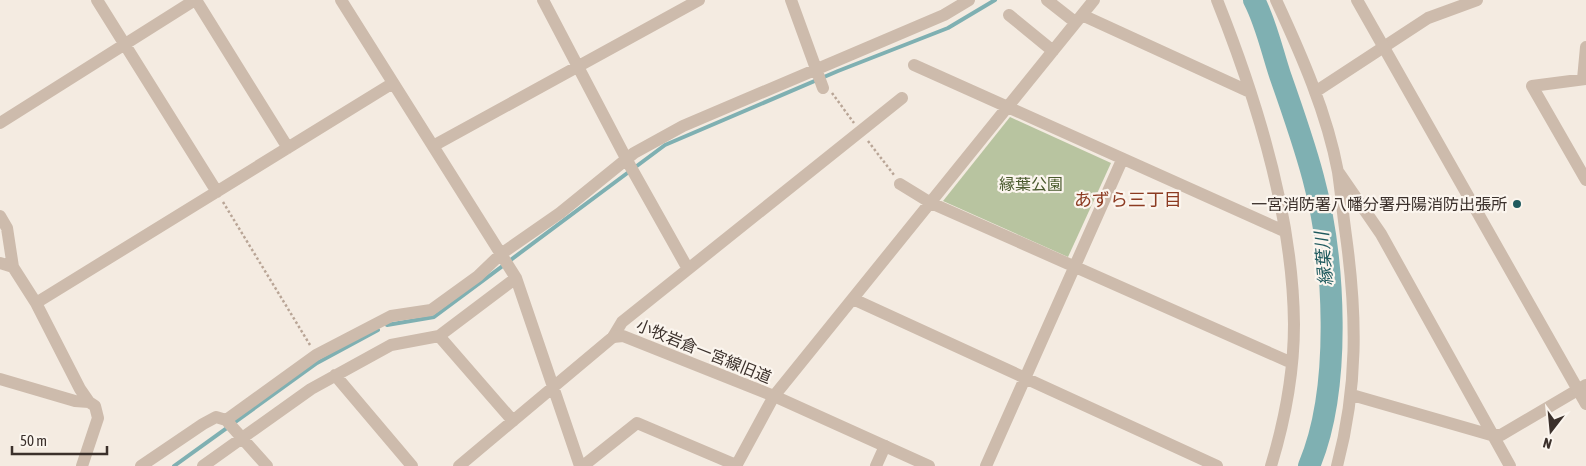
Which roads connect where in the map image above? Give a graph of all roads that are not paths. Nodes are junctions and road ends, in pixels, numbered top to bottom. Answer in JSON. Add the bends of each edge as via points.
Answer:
{"nodes":[{"id":1,"x":97,"y":0,"type":"edge"},
{"id":2,"x":195,"y":0,"type":"edge"},
{"id":3,"x":341,"y":0,"type":"edge"},
{"id":4,"x":543,"y":0,"type":"edge"},
{"id":5,"x":699,"y":0,"type":"edge"},
{"id":6,"x":791,"y":0,"type":"edge"},
{"id":7,"x":969,"y":0,"type":"edge"},
{"id":8,"x":1046,"y":0,"type":"edge"},
{"id":9,"x":1094,"y":0,"type":"edge"},
{"id":10,"x":1217,"y":0,"type":"edge"},
{"id":11,"x":1276,"y":0,"type":"edge"},
{"id":12,"x":1357,"y":0,"type":"edge"},
{"id":13,"x":1477,"y":0,"type":"edge"},
{"id":14,"x":1009,"y":15,"type":"dead end"},
{"id":15,"x":1078,"y":19,"type":"junction"},
{"id":16,"x":124,"y":44,"type":"junction"},
{"id":17,"x":1383,"y":46,"type":"junction"},
{"id":18,"x":1586,"y":47,"type":"edge"},
{"id":19,"x":1053,"y":51,"type":"junction"},
{"id":20,"x":914,"y":65,"type":"dead end"},
{"id":21,"x":577,"y":66,"type":"junction"},
{"id":22,"x":816,"y":72,"type":"junction"},
{"id":23,"x":1585,"y":79,"type":"edge"},
{"id":24,"x":394,"y":83,"type":"junction"},
{"id":25,"x":822,"y":88,"type":"dead end"},
{"id":26,"x":1250,"y":92,"type":"junction"},
{"id":27,"x":1315,"y":92,"type":"junction"},
{"id":28,"x":902,"y":98,"type":"dead end"},
{"id":29,"x":1007,"y":109,"type":"junction"},
{"id":30,"x":0,"y":123,"type":"edge"},
{"id":31,"x":433,"y":146,"type":"junction"},
{"id":32,"x":288,"y":148,"type":"junction"},
{"id":33,"x":1122,"y":160,"type":"junction"},
{"id":34,"x":630,"y":166,"type":"junction"},
{"id":35,"x":1337,"y":171,"type":"junction"},
{"id":36,"x":1585,"y":178,"type":"edge"},
{"id":37,"x":900,"y":184,"type":"dead end"},
{"id":38,"x":217,"y":192,"type":"junction"},
{"id":39,"x":931,"y":203,"type":"junction"},
{"id":40,"x":0,"y":216,"type":"edge"},
{"id":41,"x":1284,"y":231,"type":"junction"},
{"id":42,"x":502,"y":256,"type":"junction"},
{"id":43,"x":0,"y":264,"type":"edge"},
{"id":44,"x":13,"y":267,"type":"junction"},
{"id":45,"x":1074,"y":267,"type":"junction"},
{"id":46,"x":688,"y":269,"type":"junction"},
{"id":47,"x":514,"y":274,"type":"junction"},
{"id":48,"x":853,"y":299,"type":"junction"},
{"id":49,"x":36,"y":304,"type":"junction"},
{"id":50,"x":439,"y":336,"type":"junction"},
{"id":51,"x":613,"y":337,"type":"junction"},
{"id":52,"x":1292,"y":363,"type":"junction"},
{"id":53,"x":335,"y":375,"type":"junction"},
{"id":54,"x":0,"y":379,"type":"edge"},
{"id":55,"x":1026,"y":380,"type":"junction"},
{"id":56,"x":554,"y":386,"type":"junction"},
{"id":57,"x":1582,"y":388,"type":"edge"},
{"id":58,"x":1352,"y":395,"type":"junction"},
{"id":59,"x":774,"y":396,"type":"junction"},
{"id":60,"x":88,"y":402,"type":"junction"},
{"id":61,"x":1586,"y":404,"type":"edge"},
{"id":62,"x":227,"y":421,"type":"junction"},
{"id":63,"x":513,"y":421,"type":"junction"},
{"id":64,"x":240,"y":435,"type":"junction"},
{"id":65,"x":1491,"y":435,"type":"junction"},
{"id":66,"x":885,"y":446,"type":"junction"},
{"id":67,"x":82,"y":466,"type":"edge"},
{"id":68,"x":141,"y":466,"type":"edge"},
{"id":69,"x":203,"y":466,"type":"edge"},
{"id":70,"x":267,"y":466,"type":"edge"},
{"id":71,"x":412,"y":466,"type":"edge"},
{"id":72,"x":460,"y":466,"type":"edge"},
{"id":73,"x":581,"y":466,"type":"edge"},
{"id":74,"x":736,"y":466,"type":"edge"},
{"id":75,"x":876,"y":466,"type":"edge"},
{"id":76,"x":929,"y":466,"type":"edge"},
{"id":77,"x":986,"y":466,"type":"edge"},
{"id":78,"x":1217,"y":466,"type":"edge"},
{"id":79,"x":1271,"y":466,"type":"edge"},
{"id":80,"x":1338,"y":466,"type":"edge"},
{"id":81,"x":1510,"y":466,"type":"edge"}],
"edges":[{"from":1,"to":16,"type":"street"},
{"from":2,"to":16,"type":"street"},
{"from":2,"to":32,"type":"street"},
{"from":3,"to":24,"type":"street"},
{"from":4,"to":21,"type":"street"},
{"from":5,"to":21,"type":"street"},
{"from":6,"to":22,"type":"street"},
{"from":7,"to":22,"type":"street","via":[[944,15]]},
{"from":8,"to":15,"type":"street"},
{"from":9,"to":15,"type":"street"},
{"from":10,"to":26,"type":"street"},
{"from":11,"to":27,"type":"street"},
{"from":12,"to":17,"type":"street"},
{"from":13,"to":17,"type":"street","via":[[1428,18]]},
{"from":14,"to":19,"type":"street"},
{"from":15,"to":19,"type":"street"},
{"from":15,"to":26,"type":"street"},
{"from":16,"to":30,"type":"street"},
{"from":16,"to":38,"type":"street"},
{"from":17,"to":27,"type":"street"},
{"from":17,"to":57,"type":"street"},
{"from":18,"to":23,"type":"street"},
{"from":19,"to":29,"type":"street"},
{"from":20,"to":29,"type":"street"},
{"from":21,"to":31,"type":"street"},
{"from":21,"to":34,"type":"street"},
{"from":22,"to":25,"type":"street"},
{"from":22,"to":34,"type":"street","via":[[683,126],[634,153]]},
{"from":23,"to":36,"type":"street","via":[[1532,86]]},
{"from":24,"to":31,"type":"street"},
{"from":24,"to":32,"type":"street"},
{"from":26,"to":41,"type":"street","via":[[1273,174]]},
{"from":27,"to":35,"type":"street"},
{"from":28,"to":46,"type":"street"},
{"from":29,"to":33,"type":"street"},
{"from":29,"to":39,"type":"street"},
{"from":31,"to":42,"type":"street"},
{"from":32,"to":38,"type":"street"},
{"from":33,"to":41,"type":"street"},
{"from":33,"to":45,"type":"street"},
{"from":34,"to":42,"type":"street"},
{"from":34,"to":46,"type":"street"},
{"from":35,"to":58,"type":"street","via":[[1354,292]]},
{"from":35,"to":65,"type":"street","via":[[1381,234]]},
{"from":37,"to":39,"type":"street"},
{"from":38,"to":49,"type":"street"},
{"from":39,"to":45,"type":"street"},
{"from":39,"to":48,"type":"street"},
{"from":40,"to":44,"type":"street","via":[[7,228]]},
{"from":41,"to":52,"type":"street","via":[[1293,306]]},
{"from":42,"to":47,"type":"street"},
{"from":42,"to":62,"type":"street","via":[[431,310],[390,316],[316,355]]},
{"from":43,"to":44,"type":"street"},
{"from":44,"to":49,"type":"street"},
{"from":45,"to":52,"type":"street"},
{"from":45,"to":55,"type":"street"},
{"from":46,"to":51,"type":"street","via":[[622,322]]},
{"from":47,"to":50,"type":"street"},
{"from":47,"to":56,"type":"street"},
{"from":48,"to":55,"type":"street"},
{"from":48,"to":59,"type":"street"},
{"from":49,"to":60,"type":"street"},
{"from":50,"to":53,"type":"street","via":[[391,345]]},
{"from":50,"to":63,"type":"street"},
{"from":51,"to":56,"type":"street","name":"小牧岩倉一宮線旧道"},
{"from":51,"to":59,"type":"street","name":"小牧岩倉一宮線旧道","via":[[623,336]]},
{"from":52,"to":79,"type":"street","via":[[1287,402]]},
{"from":53,"to":64,"type":"street"},
{"from":53,"to":71,"type":"street"},
{"from":54,"to":60,"type":"street"},
{"from":55,"to":77,"type":"street"},
{"from":55,"to":78,"type":"street"},
{"from":56,"to":63,"type":"street","name":"小牧岩倉一宮線旧道"},
{"from":56,"to":73,"type":"street"},
{"from":57,"to":61,"type":"street"},
{"from":57,"to":65,"type":"street","via":[[1501,435]]},
{"from":58,"to":65,"type":"street"},
{"from":58,"to":80,"type":"street"},
{"from":59,"to":66,"type":"street","name":"小牧岩倉一宮線旧道"},
{"from":59,"to":74,"type":"street"},
{"from":60,"to":67,"type":"street","via":[[95,406],[98,418]]},
{"from":62,"to":64,"type":"street"},
{"from":62,"to":68,"type":"street","via":[[216,418],[203,424]]},
{"from":63,"to":72,"type":"street","name":"小牧岩倉一宮線旧道"},
{"from":64,"to":69,"type":"street"},
{"from":64,"to":70,"type":"street"},
{"from":65,"to":81,"type":"street"},
{"from":66,"to":75,"type":"street"},
{"from":66,"to":76,"type":"street","name":"小牧岩倉一宮線旧道"},
{"from":73,"to":74,"type":"street","via":[[637,423]]}]}
